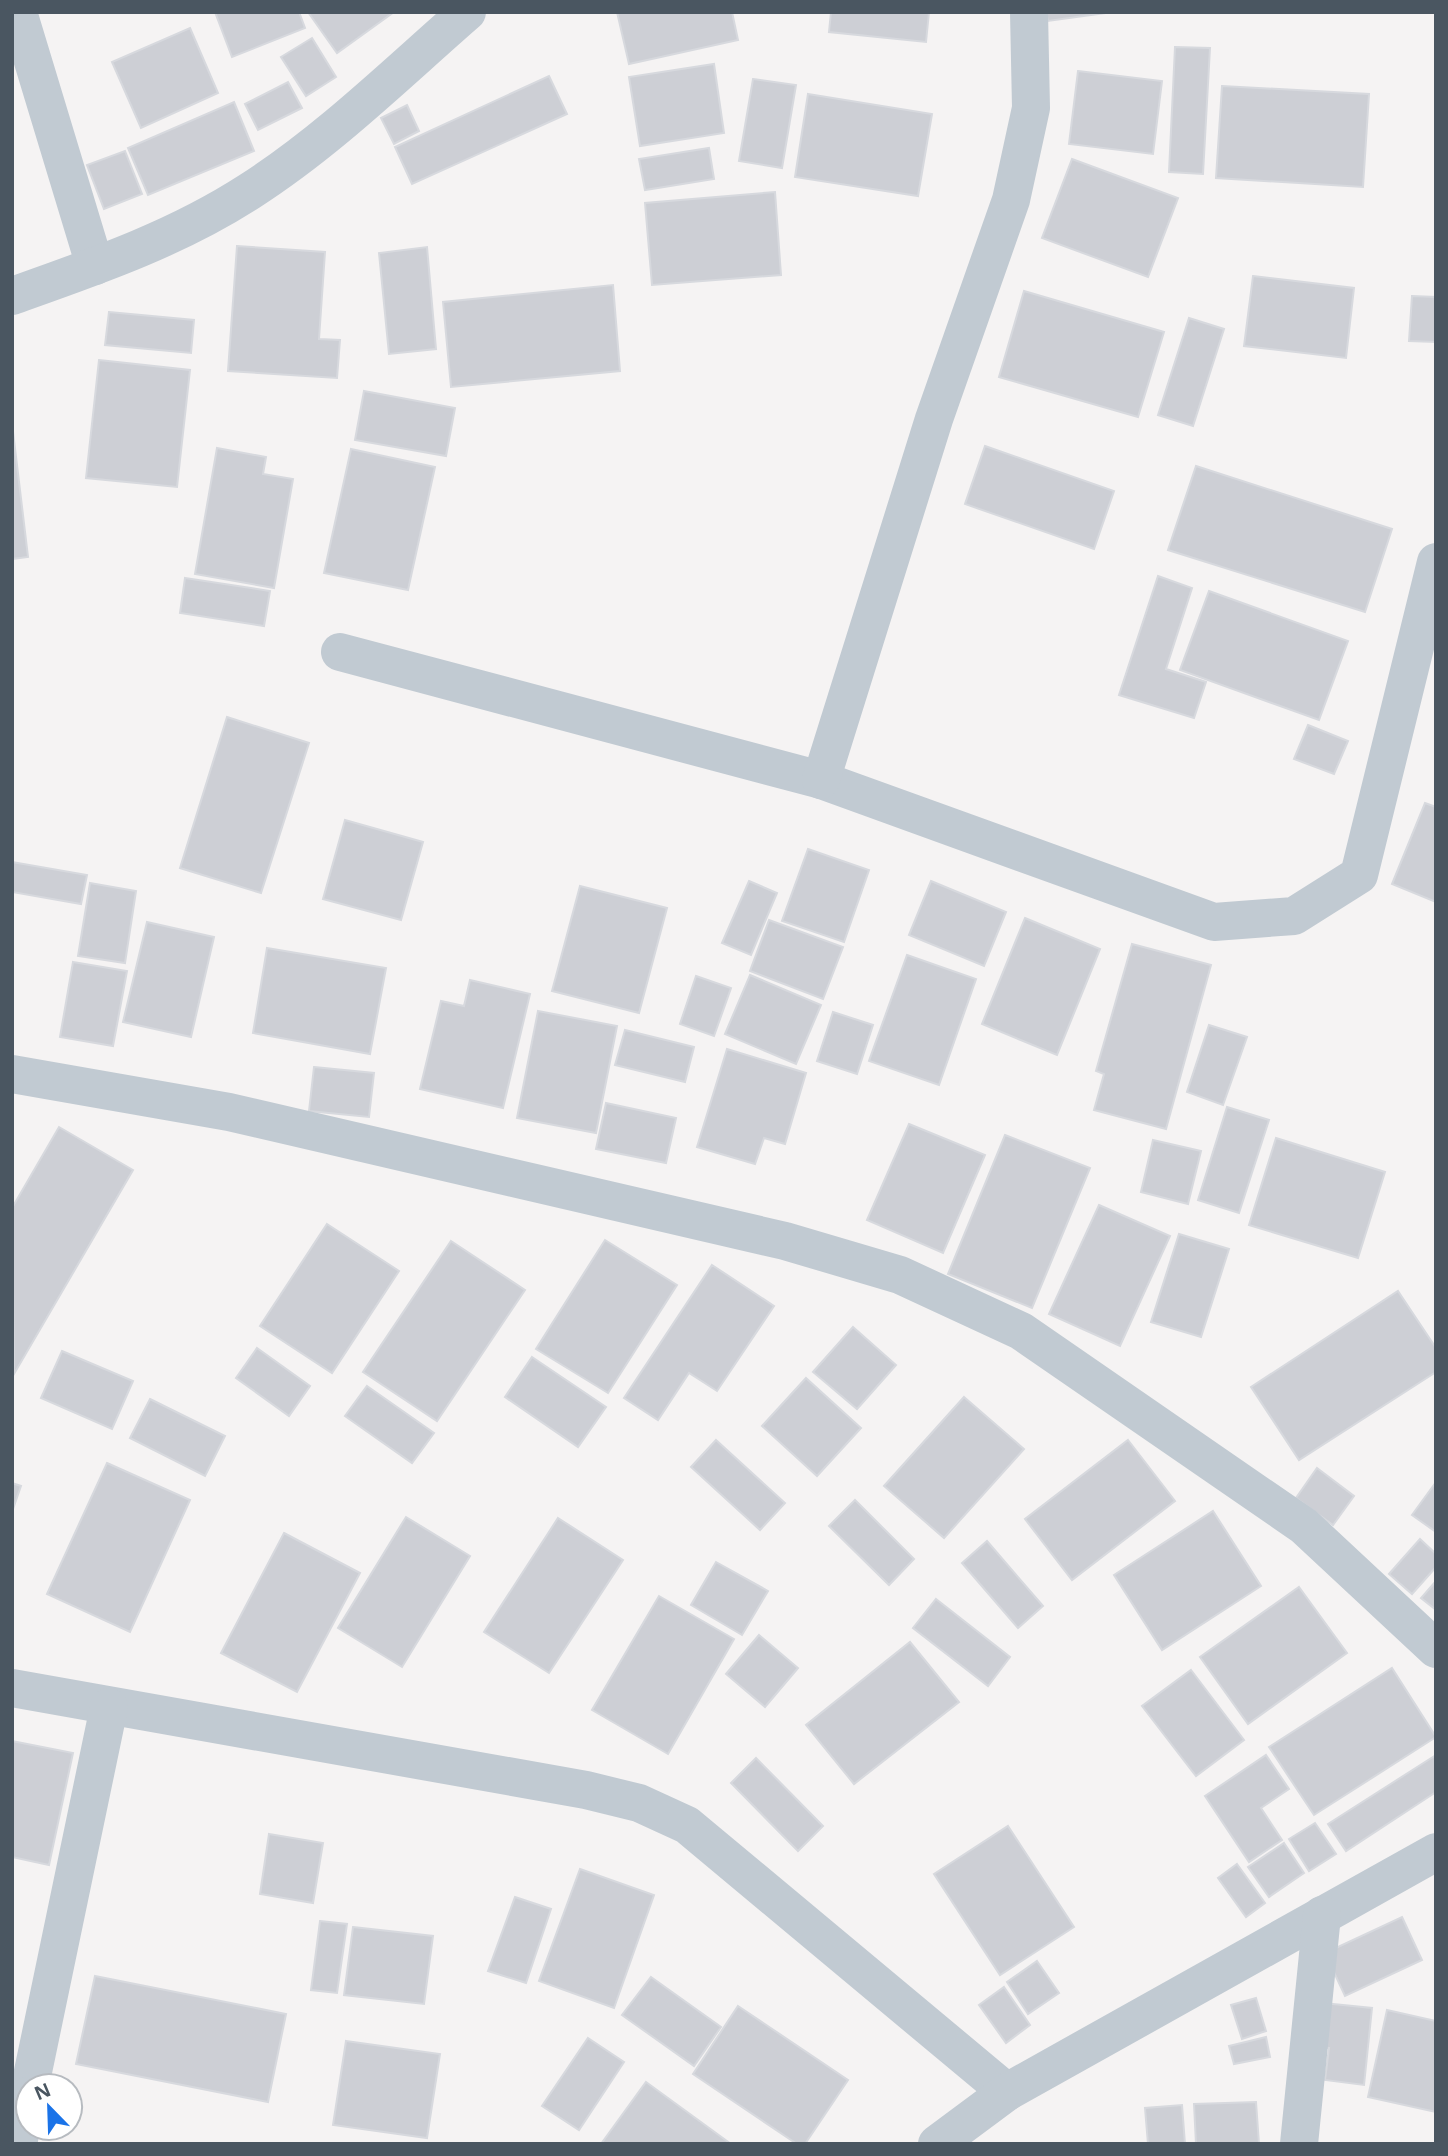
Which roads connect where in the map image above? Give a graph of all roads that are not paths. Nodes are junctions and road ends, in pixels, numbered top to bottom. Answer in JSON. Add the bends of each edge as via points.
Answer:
{"nodes":[{"id":1,"x":18,"y":12,"type":"edge"},
{"id":2,"x":467,"y":12,"type":"edge"},
{"id":3,"x":1029,"y":12,"type":"edge"},
{"id":4,"x":96,"y":266,"type":"junction"},
{"id":5,"x":12,"y":296,"type":"edge"},
{"id":6,"x":1436,"y":562,"type":"edge"},
{"id":7,"x":341,"y":652,"type":"dead end"},
{"id":8,"x":821,"y":780,"type":"junction"},
{"id":9,"x":12,"y":1074,"type":"edge"},
{"id":10,"x":1436,"y":1649,"type":"edge"},
{"id":11,"x":12,"y":1688,"type":"edge"},
{"id":12,"x":108,"y":1707,"type":"junction"},
{"id":13,"x":1436,"y":1852,"type":"edge"},
{"id":14,"x":1322,"y":1915,"type":"junction"},
{"id":15,"x":33,"y":2072,"type":"edge"},
{"id":16,"x":1007,"y":2092,"type":"junction"},
{"id":17,"x":937,"y":2144,"type":"edge"},
{"id":18,"x":1299,"y":2144,"type":"edge"}],
"edges":[{"from":1,"to":4,"type":"street"},
{"from":2,"to":4,"type":"street","via":[[326,134],[250,191],[158,243]]},
{"from":3,"to":8,"type":"street","via":[[1031,108],[1011,200],[934,419]]},
{"from":4,"to":5,"type":"street"},
{"from":6,"to":8,"type":"street","via":[[1359,875],[1294,916],[1213,922]]},
{"from":7,"to":8,"type":"street"},
{"from":9,"to":10,"type":"street","via":[[229,1112],[785,1241],[900,1275],[1021,1331],[1304,1525]]},
{"from":11,"to":12,"type":"street"},
{"from":12,"to":15,"type":"street"},
{"from":12,"to":16,"type":"street","via":[[639,1803],[687,1825]]},
{"from":13,"to":14,"type":"street"},
{"from":14,"to":16,"type":"street"},
{"from":14,"to":18,"type":"street"},
{"from":16,"to":17,"type":"street"}]}
